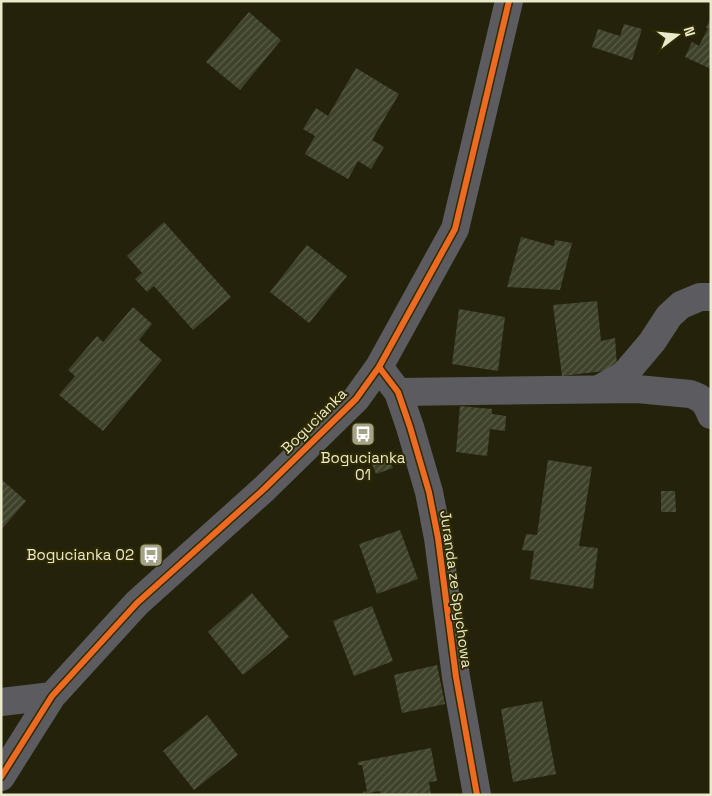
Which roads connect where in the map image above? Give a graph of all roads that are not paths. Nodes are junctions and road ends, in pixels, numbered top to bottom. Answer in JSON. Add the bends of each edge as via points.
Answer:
{"nodes":[{"id":1,"x":509,"y":1,"type":"edge"},
{"id":2,"x":711,"y":297,"type":"edge"},
{"id":3,"x":379,"y":368,"type":"junction"},
{"id":4,"x":599,"y":390,"type":"junction"},
{"id":5,"x":398,"y":392,"type":"junction"},
{"id":6,"x":711,"y":416,"type":"edge"},
{"id":7,"x":52,"y":696,"type":"junction"},
{"id":8,"x":1,"y":702,"type":"edge"},
{"id":9,"x":1,"y":777,"type":"edge"},
{"id":10,"x":477,"y":795,"type":"edge"}],
"edges":[{"from":1,"to":3,"type":"street","name":"Bogucianka","via":[[455,229]]},
{"from":2,"to":4,"type":"street","via":[[681,304],[624,375]]},
{"from":3,"to":5,"type":"street","name":"Juranda ze Spychowa"},
{"from":3,"to":7,"type":"street","name":"Bogucianka","via":[[356,399],[264,489],[138,603]]},
{"from":4,"to":5,"type":"street"},
{"from":4,"to":6,"type":"street","via":[[637,389],[690,394],[698,396],[706,404]]},
{"from":5,"to":10,"type":"street","name":"Juranda ze Spychowa","via":[[429,492]]},
{"from":7,"to":8,"type":"street"},
{"from":7,"to":9,"type":"street","name":"Bogucianka"}]}
